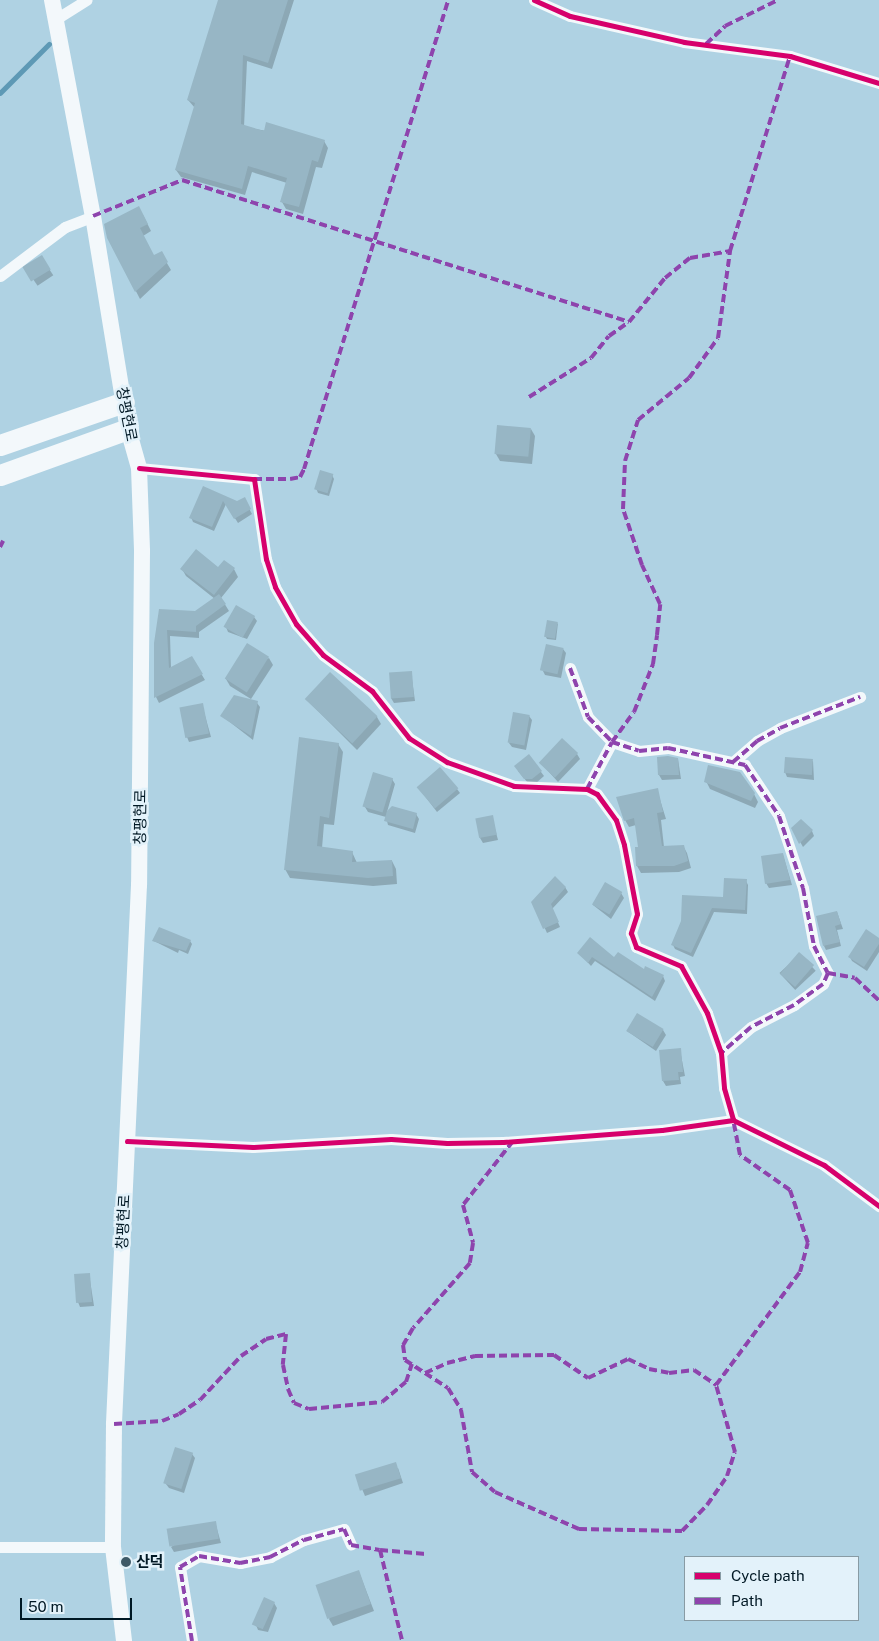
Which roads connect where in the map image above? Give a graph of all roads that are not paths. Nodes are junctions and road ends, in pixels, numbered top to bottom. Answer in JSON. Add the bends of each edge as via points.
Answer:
{"nodes":[{"id":1,"x":52,"y":0,"type":"edge"},
{"id":2,"x":86,"y":0,"type":"edge"},
{"id":3,"x":534,"y":0,"type":"edge"},
{"id":4,"x":56,"y":19,"type":"junction"},
{"id":5,"x":879,"y":83,"type":"edge"},
{"id":6,"x":93,"y":216,"type":"junction"},
{"id":7,"x":0,"y":276,"type":"edge"},
{"id":8,"x":124,"y":402,"type":"junction"},
{"id":9,"x":128,"y":429,"type":"junction"},
{"id":10,"x":0,"y":445,"type":"edge"},
{"id":11,"x":139,"y":468,"type":"junction"},
{"id":12,"x":0,"y":475,"type":"edge"},
{"id":13,"x":570,"y":668,"type":"dead end"},
{"id":14,"x":860,"y":697,"type":"dead end"},
{"id":15,"x":612,"y":742,"type":"junction"},
{"id":16,"x":733,"y":762,"type":"junction"},
{"id":17,"x":587,"y":789,"type":"junction"},
{"id":18,"x":721,"y":1053,"type":"junction"},
{"id":19,"x":734,"y":1120,"type":"junction"},
{"id":20,"x":127,"y":1141,"type":"junction"},
{"id":21,"x":879,"y":1206,"type":"edge"},
{"id":22,"x":350,"y":1545,"type":"dead end"},
{"id":23,"x":0,"y":1547,"type":"edge"},
{"id":24,"x":113,"y":1547,"type":"junction"},
{"id":25,"x":124,"y":1641,"type":"edge"},
{"id":26,"x":192,"y":1641,"type":"edge"}],
"edges":[{"from":1,"to":4,"type":"main road","name":"창평현로"},
{"from":2,"to":4,"type":"street"},
{"from":3,"to":5,"type":"street","via":[[570,16],[684,42],[790,56]]},
{"from":4,"to":6,"type":"main road","name":"창평현로"},
{"from":6,"to":7,"type":"street","via":[[65,227]]},
{"from":6,"to":8,"type":"main road","name":"창평현로"},
{"from":8,"to":9,"type":"main road","name":"창평현로"},
{"from":8,"to":10,"type":"highway"},
{"from":9,"to":11,"type":"main road","name":"창평현로"},
{"from":9,"to":12,"type":"highway"},
{"from":11,"to":17,"type":"street","via":[[254,479],[266,559],[275,587],[296,624],[323,655],[372,691],[410,738],[447,762],[514,786]]},
{"from":11,"to":20,"type":"main road","name":"창평현로","via":[[141,782]]},
{"from":13,"to":15,"type":"street","via":[[588,717]]},
{"from":14,"to":16,"type":"street","via":[[780,728],[756,741]]},
{"from":15,"to":16,"type":"street","via":[[639,751],[668,748]]},
{"from":15,"to":17,"type":"street"},
{"from":16,"to":18,"type":"street","via":[[745,765],[779,816],[803,888],[814,946],[828,973],[823,984],[802,1000],[751,1027]]},
{"from":17,"to":18,"type":"street","via":[[597,794],[616,820],[624,845],[637,914],[631,933],[636,946],[681,966],[707,1013]]},
{"from":18,"to":19,"type":"street","via":[[724,1088]]},
{"from":19,"to":20,"type":"street","via":[[662,1130],[503,1142],[391,1139],[253,1147]]},
{"from":19,"to":21,"type":"street","via":[[824,1165]]},
{"from":20,"to":24,"type":"main road","name":"창평현로","via":[[115,1394]]},
{"from":22,"to":26,"type":"street","via":[[344,1529],[304,1540],[270,1557],[240,1563],[199,1556],[180,1567]]},
{"from":23,"to":24,"type":"street"},
{"from":24,"to":25,"type":"main road","name":"창평현로"}]}
